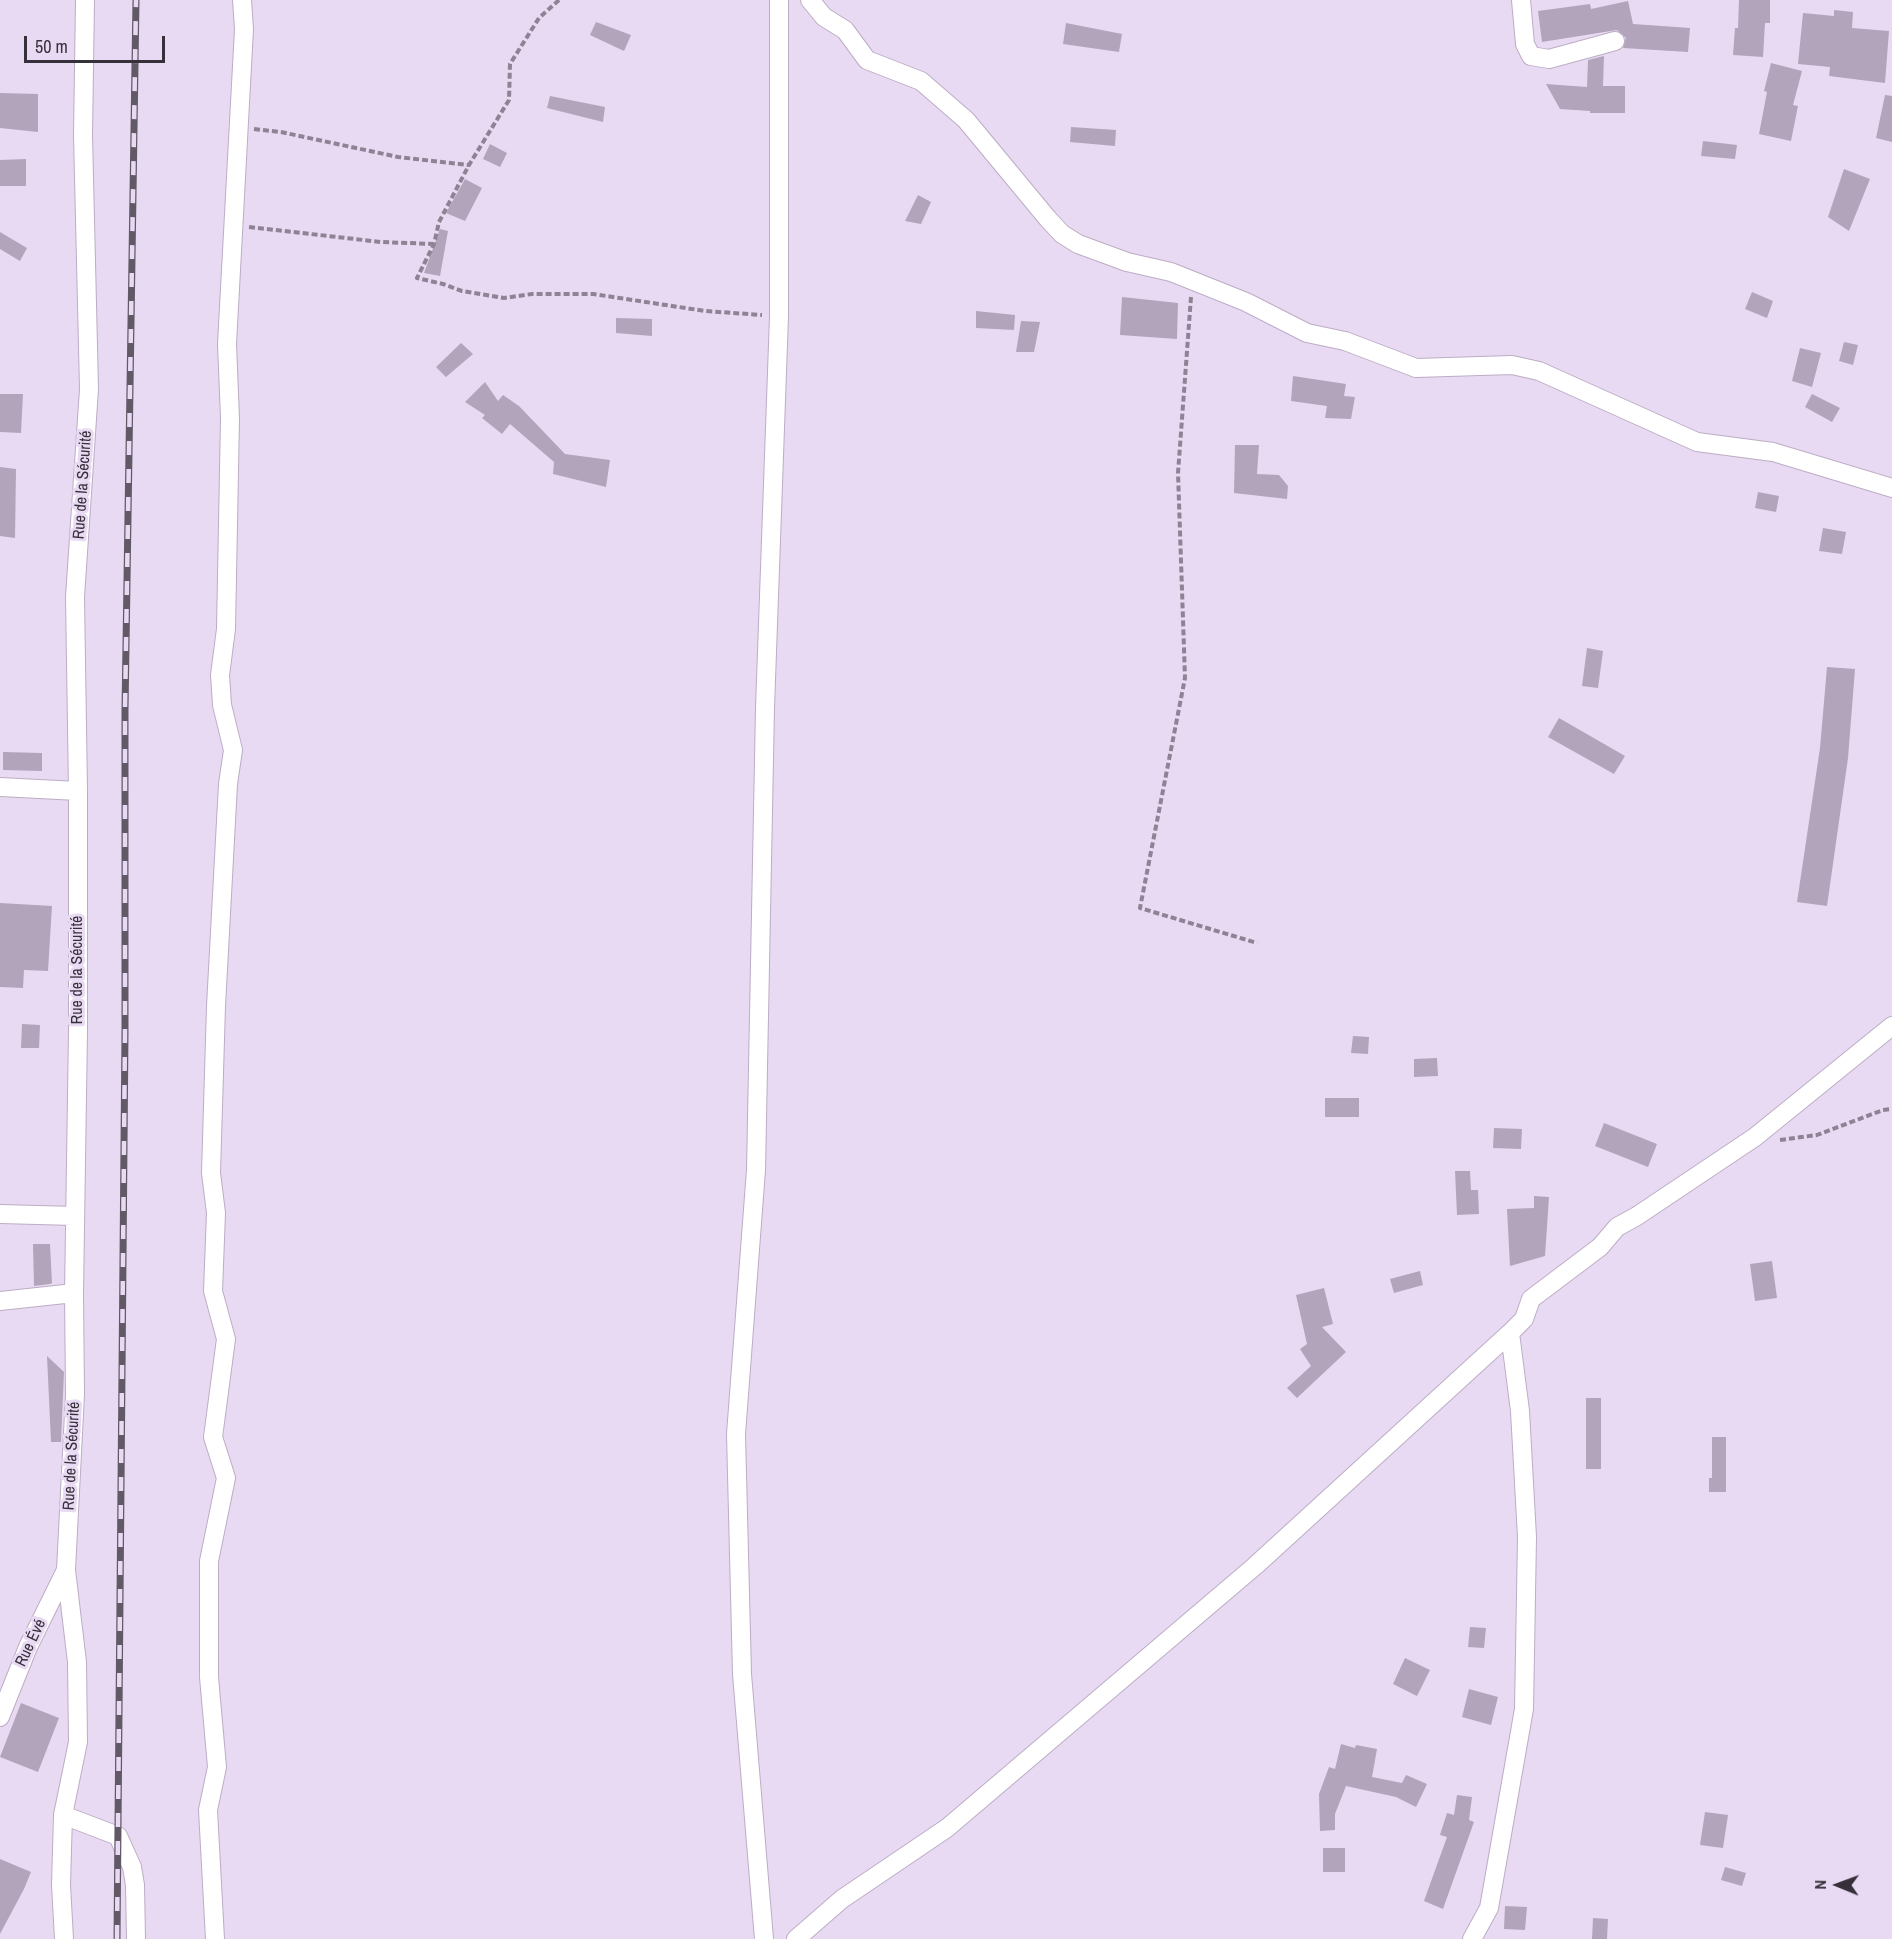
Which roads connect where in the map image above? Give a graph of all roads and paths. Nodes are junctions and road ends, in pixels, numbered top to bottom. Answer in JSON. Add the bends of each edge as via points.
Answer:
{"nodes":[{"id":1,"x":85,"y":0,"type":"edge"},
{"id":2,"x":242,"y":0,"type":"edge"},
{"id":3,"x":559,"y":0,"type":"edge"},
{"id":4,"x":779,"y":0,"type":"edge"},
{"id":5,"x":810,"y":0,"type":"edge"},
{"id":6,"x":1521,"y":0,"type":"edge"},
{"id":7,"x":1615,"y":41,"type":"dead end"},
{"id":8,"x":239,"y":128,"type":"junction"},
{"id":9,"x":469,"y":165,"type":"junction"},
{"id":10,"x":234,"y":225,"type":"junction"},
{"id":11,"x":434,"y":244,"type":"junction"},
{"id":12,"x":1192,"y":281,"type":"junction"},
{"id":13,"x":779,"y":316,"type":"junction"},
{"id":14,"x":1892,"y":488,"type":"edge"},
{"id":15,"x":0,"y":787,"type":"edge"},
{"id":16,"x":78,"y":791,"type":"junction"},
{"id":17,"x":1257,"y":943,"type":"dead end"},
{"id":18,"x":1892,"y":1026,"type":"edge"},
{"id":19,"x":1892,"y":1109,"type":"edge"},
{"id":20,"x":1755,"y":1137,"type":"junction"},
{"id":21,"x":0,"y":1214,"type":"edge"},
{"id":22,"x":75,"y":1216,"type":"junction"},
{"id":23,"x":74,"y":1293,"type":"junction"},
{"id":24,"x":0,"y":1301,"type":"edge"},
{"id":25,"x":1510,"y":1333,"type":"junction"},
{"id":26,"x":66,"y":1570,"type":"junction"},
{"id":27,"x":0,"y":1717,"type":"edge"},
{"id":28,"x":63,"y":1815,"type":"junction"},
{"id":29,"x":64,"y":1939,"type":"edge"},
{"id":30,"x":136,"y":1939,"type":"edge"},
{"id":31,"x":215,"y":1939,"type":"edge"},
{"id":32,"x":764,"y":1939,"type":"edge"},
{"id":33,"x":796,"y":1939,"type":"edge"},
{"id":34,"x":1472,"y":1939,"type":"edge"}],
"edges":[{"from":1,"to":16,"type":"street","name":"Rue de la Sécurité","via":[[83,135],[89,389],[75,597]]},
{"from":2,"to":8,"type":"street"},
{"from":3,"to":9,"type":"path","via":[[538,18],[510,64],[509,100]]},
{"from":4,"to":13,"type":"street"},
{"from":5,"to":12,"type":"street","via":[[824,17],[845,30],[867,60],[921,81],[966,120],[1062,234],[1110,256]]},
{"from":6,"to":7,"type":"street","via":[[1525,44],[1531,56],[1549,59]]},
{"from":8,"to":9,"type":"path","via":[[281,132],[398,157]]},
{"from":8,"to":10,"type":"street"},
{"from":9,"to":11,"type":"path","via":[[439,222]]},
{"from":10,"to":11,"type":"path","via":[[381,242]]},
{"from":10,"to":31,"type":"street","via":[[227,344],[230,418],[226,629],[220,675],[222,705],[233,750],[216,1006],[211,1173],[216,1213],[213,1291],[226,1339],[213,1437],[226,1478],[209,1560],[209,1677],[217,1767],[208,1810]]},
{"from":11,"to":13,"type":"path","via":[[417,278],[462,291],[504,298],[593,294],[705,311]]},
{"from":12,"to":14,"type":"street","via":[[1246,302],[1307,333],[1345,341],[1416,368],[1512,365],[1539,370],[1697,442],[1773,452]]},
{"from":12,"to":17,"type":"path","via":[[1178,473],[1185,678],[1140,908]]},
{"from":13,"to":32,"type":"street","via":[[765,708],[756,1170],[736,1434],[742,1674]]},
{"from":15,"to":16,"type":"street"},
{"from":16,"to":22,"type":"street","name":"Rue de la Sécurité"},
{"from":18,"to":20,"type":"street"},
{"from":19,"to":20,"type":"path","via":[[1817,1136],[1782,1140]]},
{"from":20,"to":25,"type":"street","via":[[1617,1227],[1600,1247],[1532,1299],[1524,1319]]},
{"from":21,"to":22,"type":"street"},
{"from":22,"to":23,"type":"street","name":"Rue de la Sécurité"},
{"from":23,"to":24,"type":"street"},
{"from":23,"to":26,"type":"street","name":"Rue de la Sécurité","via":[[75,1394]]},
{"from":25,"to":33,"type":"street","via":[[1255,1566],[956,1820],[842,1899]]},
{"from":25,"to":34,"type":"street","via":[[1520,1411],[1527,1537],[1524,1709],[1489,1908]]},
{"from":26,"to":27,"type":"street","name":"Rue Évé","via":[[28,1647]]},
{"from":26,"to":28,"type":"street","name":"Rue de la Sécurité","via":[[77,1662],[78,1742]]},
{"from":28,"to":29,"type":"street","name":"Rue de la Sécurité"},
{"from":28,"to":30,"type":"street","via":[[118,1836],[132,1867]]}]}
